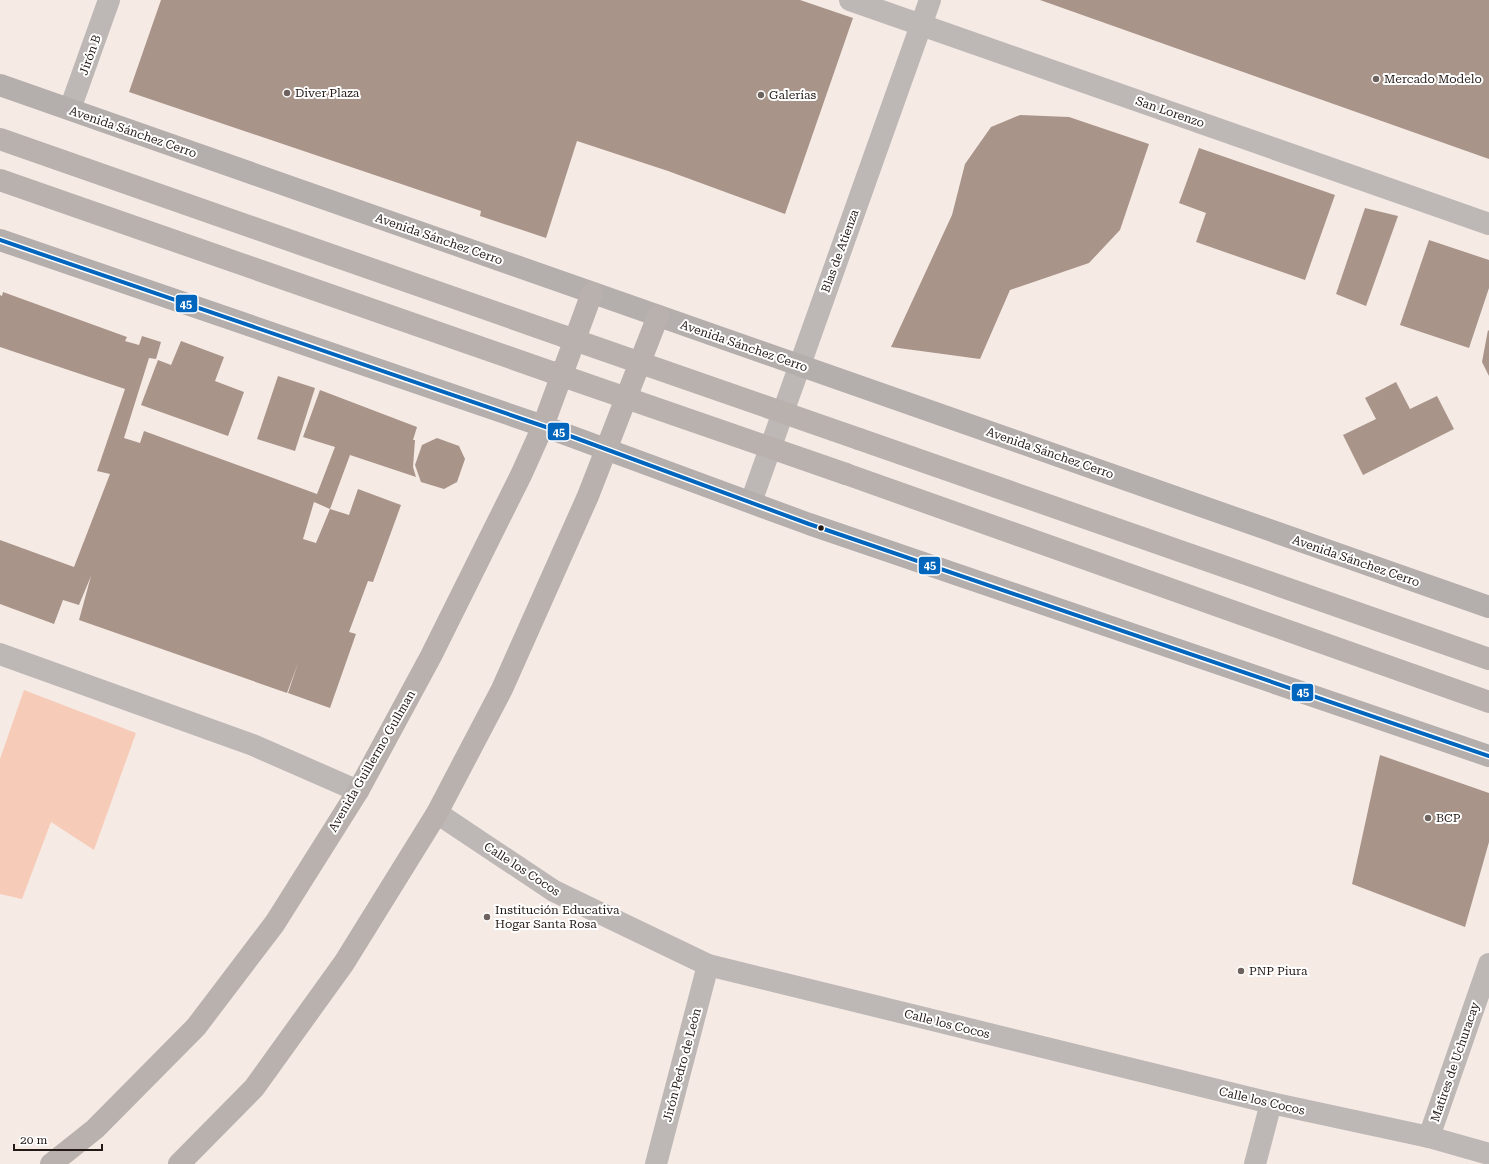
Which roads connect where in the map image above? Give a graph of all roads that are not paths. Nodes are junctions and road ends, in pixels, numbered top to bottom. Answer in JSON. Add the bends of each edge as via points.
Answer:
{"nodes":[{"id":1,"x":109,"y":0,"type":"edge"},
{"id":2,"x":850,"y":0,"type":"edge"},
{"id":3,"x":930,"y":0,"type":"edge"},
{"id":4,"x":921,"y":25,"type":"junction"},
{"id":5,"x":0,"y":85,"type":"edge"},
{"id":6,"x":70,"y":109,"type":"junction"},
{"id":7,"x":0,"y":139,"type":"edge"},
{"id":8,"x":0,"y":180,"type":"edge"},
{"id":9,"x":1489,"y":224,"type":"edge"},
{"id":10,"x":0,"y":240,"type":"edge"},
{"id":11,"x":592,"y":293,"type":"junction"},
{"id":12,"x":658,"y":316,"type":"junction"},
{"id":13,"x":799,"y":365,"type":"junction"},
{"id":14,"x":543,"y":426,"type":"junction"},
{"id":15,"x":605,"y":449,"type":"junction"},
{"id":16,"x":751,"y":502,"type":"junction"},
{"id":17,"x":1489,"y":608,"type":"edge"},
{"id":18,"x":0,"y":654,"type":"edge"},
{"id":19,"x":1489,"y":659,"type":"edge"},
{"id":20,"x":1489,"y":702,"type":"edge"},
{"id":21,"x":1489,"y":756,"type":"edge"},
{"id":22,"x":358,"y":791,"type":"junction"},
{"id":23,"x":437,"y":813,"type":"junction"},
{"id":24,"x":1489,"y":964,"type":"edge"},
{"id":25,"x":708,"y":965,"type":"junction"},
{"id":26,"x":1271,"y":1103,"type":"junction"},
{"id":27,"x":1429,"y":1138,"type":"junction"},
{"id":28,"x":1489,"y":1154,"type":"edge"},
{"id":29,"x":51,"y":1164,"type":"edge"},
{"id":30,"x":179,"y":1164,"type":"edge"},
{"id":31,"x":656,"y":1164,"type":"edge"},
{"id":32,"x":1255,"y":1164,"type":"edge"}],
"edges":[{"from":1,"to":6,"type":"street","name":"Jirón B"},
{"from":2,"to":4,"type":"street","name":"San Lorenzo"},
{"from":3,"to":4,"type":"street","name":"Blas de Atienza"},
{"from":4,"to":9,"type":"street","name":"San Lorenzo"},
{"from":4,"to":13,"type":"street","name":"Blas de Atienza"},
{"from":5,"to":6,"type":"main road","name":"Avenida Sánchez Cerro"},
{"from":6,"to":11,"type":"main road","name":"Avenida Sánchez Cerro"},
{"from":7,"to":19,"type":"main road","bridge":true},
{"from":8,"to":20,"type":"main road","bridge":true,"via":[[846,474]]},
{"from":10,"to":14,"type":"main road"},
{"from":11,"to":12,"type":"main road","name":"Avenida Sánchez Cerro"},
{"from":11,"to":14,"type":"main road","name":"Avenida Guillermo Gullman"},
{"from":12,"to":13,"type":"main road","name":"Avenida Sánchez Cerro"},
{"from":12,"to":15,"type":"main road"},
{"from":13,"to":16,"type":"street","name":"Blas de Atienza"},
{"from":13,"to":17,"type":"main road","name":"Avenida Sánchez Cerro"},
{"from":14,"to":15,"type":"main road"},
{"from":14,"to":22,"type":"main road","name":"Avenida Guillermo Gullman","via":[[431,656]]},
{"from":15,"to":16,"type":"main road"},
{"from":15,"to":23,"type":"main road","via":[[588,496],[502,689]]},
{"from":16,"to":21,"type":"main road","via":[[817,527]]},
{"from":18,"to":22,"type":"street","via":[[253,745]]},
{"from":22,"to":29,"type":"main road","name":"Avenida Guillermo Gullman","via":[[275,923],[196,1027],[95,1129]]},
{"from":23,"to":25,"type":"street","name":"Calle los Cocos","via":[[554,891]]},
{"from":23,"to":30,"type":"main road","via":[[344,963],[254,1088]]},
{"from":24,"to":27,"type":"street","name":"Matires de Uchuracay"},
{"from":25,"to":26,"type":"street","name":"Calle los Cocos"},
{"from":25,"to":31,"type":"street","name":"Jirón Pedro de León"},
{"from":26,"to":27,"type":"street","name":"Calle los Cocos"},
{"from":26,"to":32,"type":"street"},
{"from":27,"to":28,"type":"street","name":"Calle los Cocos"}]}
